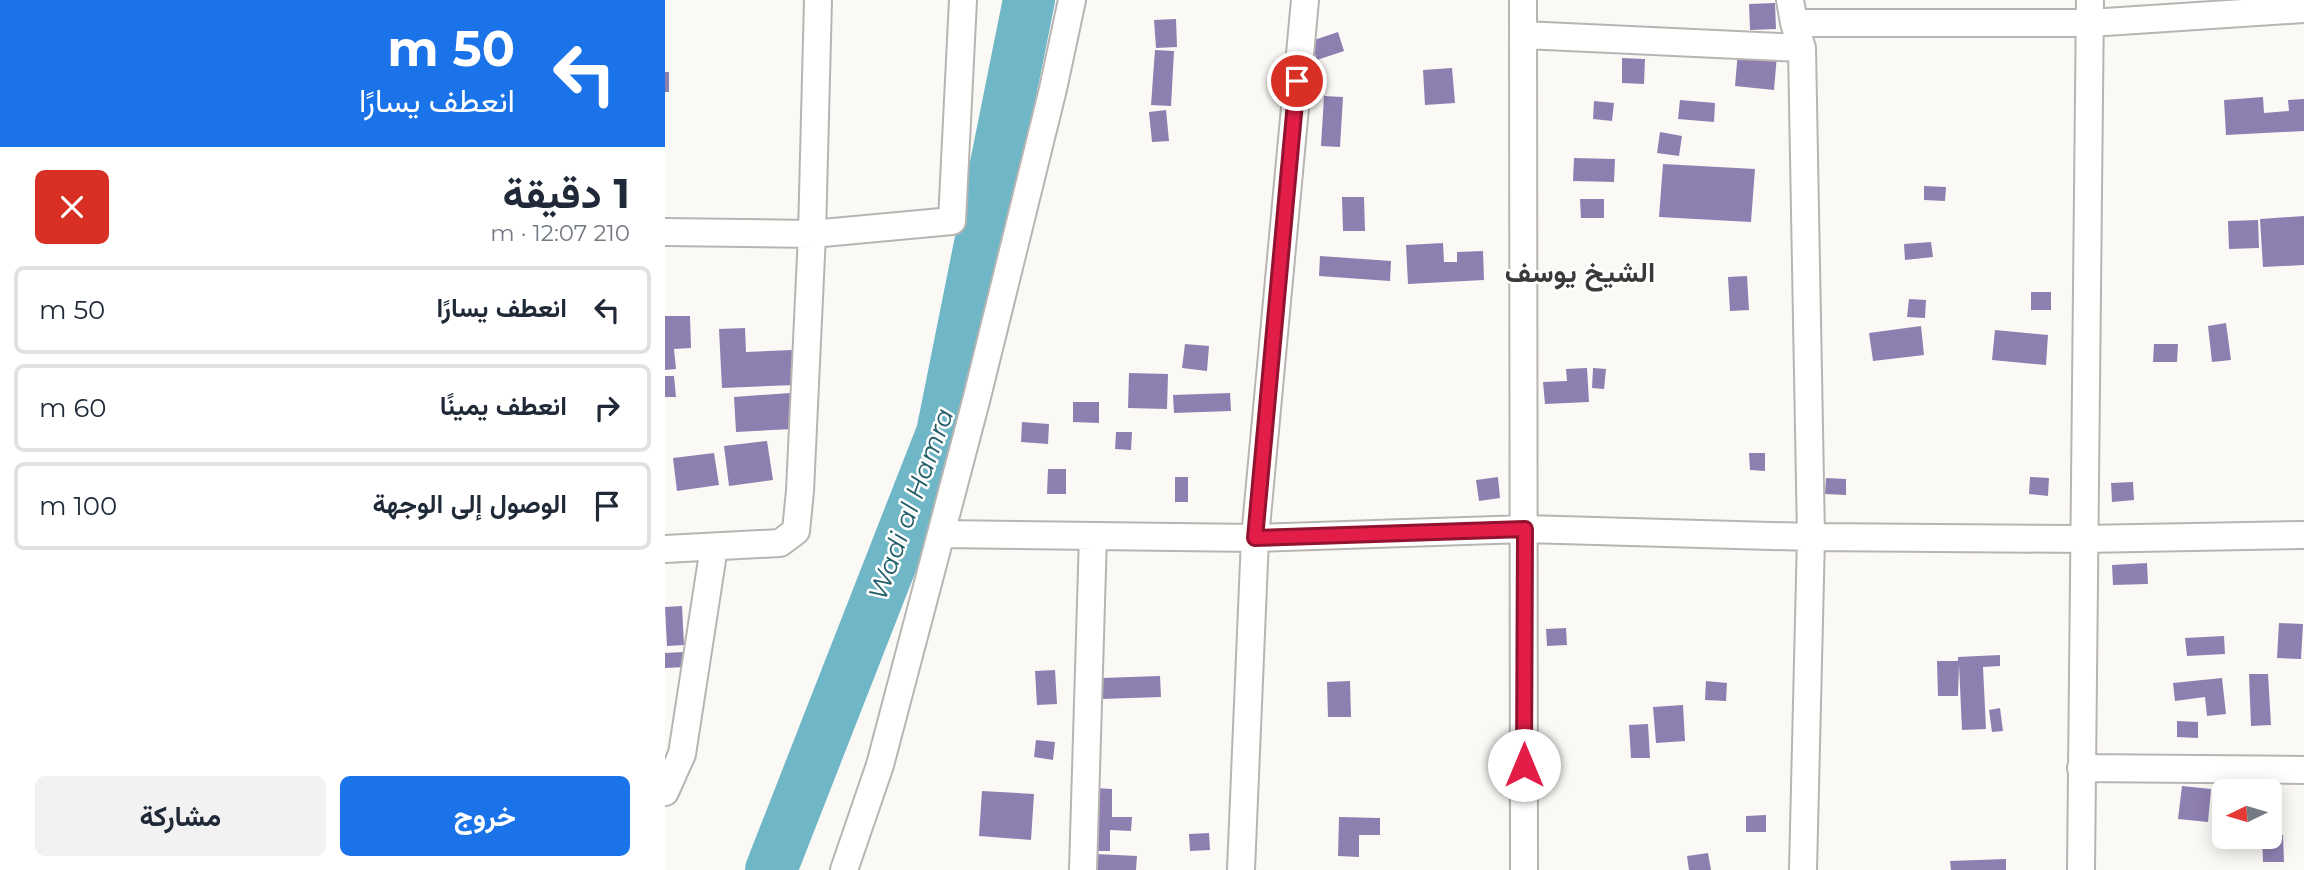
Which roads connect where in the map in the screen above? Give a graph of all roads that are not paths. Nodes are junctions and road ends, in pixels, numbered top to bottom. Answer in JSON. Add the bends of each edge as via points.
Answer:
{"nodes":[{"id":1,"x":818,"y":0,"type":"edge"},
{"id":2,"x":963,"y":0,"type":"edge"},
{"id":3,"x":1072,"y":0,"type":"edge"},
{"id":4,"x":1305,"y":0,"type":"edge"},
{"id":5,"x":1523,"y":0,"type":"edge"},
{"id":6,"x":2304,"y":9,"type":"edge"},
{"id":7,"x":1792,"y":11,"type":"edge"},
{"id":8,"x":2090,"y":12,"type":"edge"},
{"id":9,"x":1523,"y":35,"type":"junction"},
{"id":10,"x":1802,"y":48,"type":"junction"},
{"id":11,"x":665,"y":232,"type":"edge"},
{"id":12,"x":812,"y":234,"type":"junction"},
{"id":13,"x":1525,"y":529,"type":"junction"},
{"id":14,"x":941,"y":534,"type":"junction"},
{"id":15,"x":2304,"y":535,"type":"edge"},
{"id":16,"x":1093,"y":536,"type":"junction"},
{"id":17,"x":1811,"y":537,"type":"junction"},
{"id":18,"x":1255,"y":538,"type":"junction"},
{"id":19,"x":2083,"y":539,"type":"junction"},
{"id":20,"x":714,"y":547,"type":"junction"},
{"id":21,"x":665,"y":549,"type":"edge"},
{"id":22,"x":2081,"y":768,"type":"junction"},
{"id":23,"x":2304,"y":771,"type":"edge"},
{"id":24,"x":665,"y":793,"type":"edge"},
{"id":25,"x":844,"y":870,"type":"edge"},
{"id":26,"x":1083,"y":870,"type":"edge"},
{"id":27,"x":1241,"y":870,"type":"edge"},
{"id":28,"x":1524,"y":870,"type":"edge"},
{"id":29,"x":1803,"y":870,"type":"edge"},
{"id":30,"x":2081,"y":870,"type":"edge"}],
"edges":[{"from":1,"to":12,"type":"street"},
{"from":2,"to":12,"type":"street","via":[[952,220]]},
{"from":3,"to":14,"type":"street"},
{"from":4,"to":18,"type":"street"},
{"from":5,"to":9,"type":"street"},
{"from":6,"to":8,"type":"street"},
{"from":7,"to":8,"type":"street"},
{"from":7,"to":10,"type":"street"},
{"from":8,"to":19,"type":"street"},
{"from":9,"to":10,"type":"street"},
{"from":9,"to":13,"type":"street"},
{"from":10,"to":17,"type":"street"},
{"from":11,"to":12,"type":"street"},
{"from":12,"to":20,"type":"street","via":[[796,531],[780,543]]},
{"from":13,"to":17,"type":"street"},
{"from":13,"to":18,"type":"street"},
{"from":13,"to":28,"type":"street"},
{"from":14,"to":16,"type":"street"},
{"from":14,"to":25,"type":"street","via":[[880,765]]},
{"from":15,"to":19,"type":"street"},
{"from":16,"to":18,"type":"street"},
{"from":16,"to":26,"type":"street"},
{"from":17,"to":19,"type":"street"},
{"from":17,"to":29,"type":"street"},
{"from":18,"to":27,"type":"street"},
{"from":19,"to":22,"type":"street"},
{"from":20,"to":21,"type":"street"},
{"from":20,"to":24,"type":"street","via":[[682,754]]},
{"from":22,"to":23,"type":"street"},
{"from":22,"to":30,"type":"street"}]}
